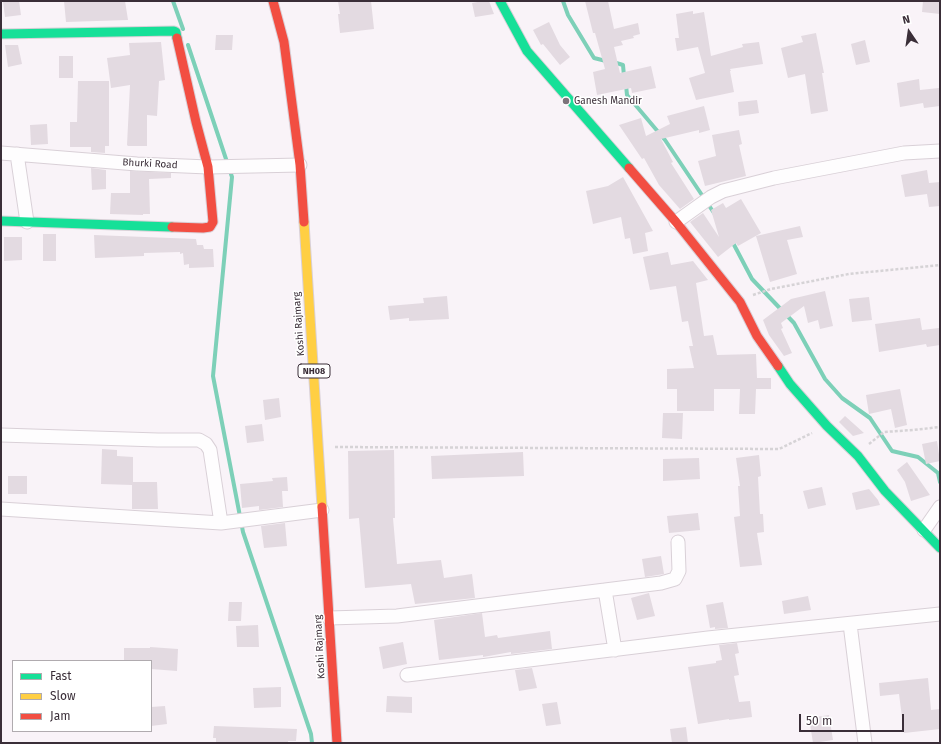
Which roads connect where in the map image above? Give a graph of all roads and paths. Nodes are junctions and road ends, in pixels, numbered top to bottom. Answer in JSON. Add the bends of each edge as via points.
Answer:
{"nodes":[{"id":1,"x":273,"y":1,"type":"edge"},
{"id":2,"x":500,"y":1,"type":"edge"},
{"id":3,"x":1,"y":34,"type":"edge"},
{"id":4,"x":940,"y":151,"type":"edge"},
{"id":5,"x":1,"y":153,"type":"edge"},
{"id":6,"x":17,"y":154,"type":"junction"},
{"id":7,"x":300,"y":165,"type":"junction"},
{"id":8,"x":213,"y":167,"type":"junction"},
{"id":9,"x":1,"y":221,"type":"edge"},
{"id":10,"x":27,"y":222,"type":"junction"},
{"id":11,"x":676,"y":222,"type":"junction"},
{"id":12,"x":940,"y":265,"type":"edge"},
{"id":13,"x":755,"y":294,"type":"dead end"},
{"id":14,"x":827,"y":426,"type":"junction"},
{"id":15,"x":940,"y":427,"type":"edge"},
{"id":16,"x":1,"y":435,"type":"edge"},
{"id":17,"x":870,"y":442,"type":"dead end"},
{"id":18,"x":319,"y":447,"type":"junction"},
{"id":19,"x":940,"y":507,"type":"edge"},
{"id":20,"x":1,"y":509,"type":"edge"},
{"id":21,"x":322,"y":510,"type":"junction"},
{"id":22,"x":226,"y":523,"type":"junction"},
{"id":23,"x":924,"y":530,"type":"junction"},
{"id":24,"x":678,"y":542,"type":"dead end"},
{"id":25,"x":940,"y":548,"type":"edge"},
{"id":26,"x":605,"y":590,"type":"junction"},
{"id":27,"x":940,"y":614,"type":"edge"},
{"id":28,"x":329,"y":618,"type":"junction"},
{"id":29,"x":850,"y":624,"type":"junction"},
{"id":30,"x":615,"y":650,"type":"junction"},
{"id":31,"x":407,"y":675,"type":"dead end"},
{"id":32,"x":337,"y":743,"type":"edge"},
{"id":33,"x":865,"y":743,"type":"edge"}],
"edges":[{"from":1,"to":7,"type":"street","name":"Koshi Rajmarg","number":"NH08","via":[[284,42]]},
{"from":2,"to":11,"type":"street","via":[[526,50]]},
{"from":3,"to":8,"type":"street","via":[[174,31],[178,36],[196,122]]},
{"from":4,"to":11,"type":"street","via":[[904,153],[774,178],[723,191]]},
{"from":5,"to":6,"type":"street","name":"Bhurki Road"},
{"from":6,"to":8,"type":"street","name":"Bhurki Road","via":[[137,164]]},
{"from":6,"to":10,"type":"street"},
{"from":7,"to":8,"type":"street","name":"Bhurki Road"},
{"from":7,"to":18,"type":"street","name":"Koshi Rajmarg","number":"NH08"},
{"from":8,"to":10,"type":"street","via":[[214,222],[210,227]]},
{"from":9,"to":10,"type":"street"},
{"from":11,"to":14,"type":"street","via":[[740,302],[757,336],[790,384]]},
{"from":12,"to":13,"type":"path","via":[[849,274]]},
{"from":14,"to":18,"type":"path","via":[[779,449]]},
{"from":14,"to":23,"type":"street","via":[[858,456],[885,491]]},
{"from":15,"to":17,"type":"path","via":[[884,432]]},
{"from":16,"to":22,"type":"street","via":[[199,440],[210,450]]},
{"from":18,"to":21,"type":"street","name":"Koshi Rajmarg","number":"NH08"},
{"from":19,"to":23,"type":"street"},
{"from":20,"to":22,"type":"street"},
{"from":21,"to":22,"type":"street"},
{"from":21,"to":28,"type":"street","name":"Koshi Rajmarg","number":"NH08"},
{"from":23,"to":25,"type":"street"},
{"from":24,"to":26,"type":"street","via":[[679,571],[675,579]]},
{"from":26,"to":28,"type":"street","via":[[397,616]]},
{"from":26,"to":30,"type":"street"},
{"from":27,"to":29,"type":"street"},
{"from":28,"to":32,"type":"street","name":"Koshi Rajmarg","number":"NH08"},
{"from":29,"to":30,"type":"street"},
{"from":29,"to":33,"type":"street"},
{"from":30,"to":31,"type":"street"}]}
